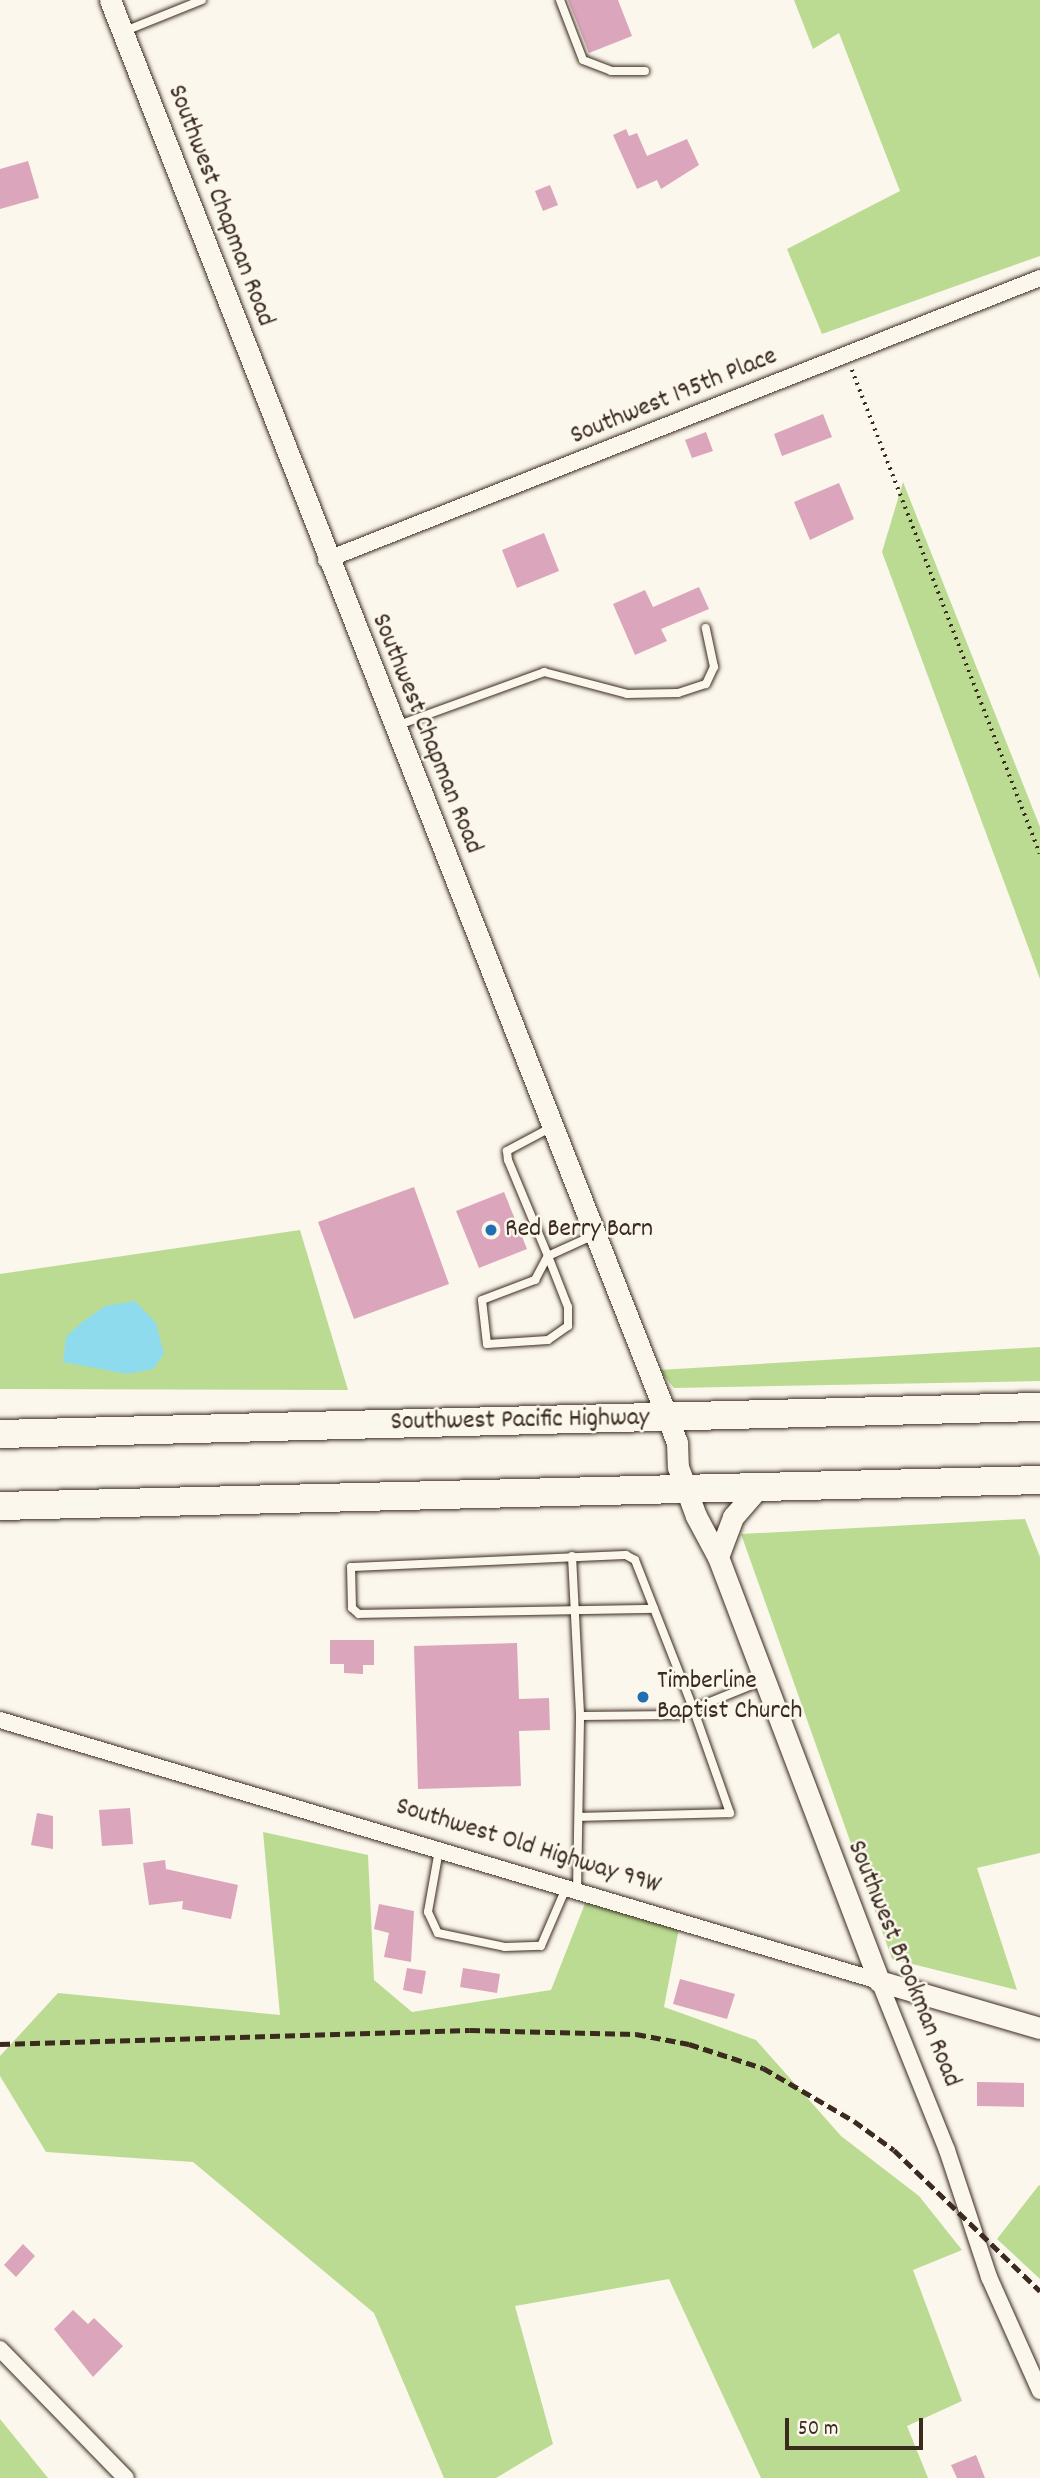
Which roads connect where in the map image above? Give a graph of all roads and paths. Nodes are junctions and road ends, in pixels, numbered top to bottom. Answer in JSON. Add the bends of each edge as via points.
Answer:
{"nodes":[{"id":1,"x":110,"y":0,"type":"edge"},
{"id":2,"x":202,"y":0,"type":"edge"},
{"id":3,"x":560,"y":0,"type":"edge"},
{"id":4,"x":122,"y":32,"type":"junction"},
{"id":5,"x":645,"y":71,"type":"dead end"},
{"id":6,"x":1040,"y":278,"type":"edge"},
{"id":7,"x":846,"y":355,"type":"junction"},
{"id":8,"x":326,"y":560,"type":"junction"},
{"id":9,"x":706,"y":628,"type":"dead end"},
{"id":10,"x":393,"y":727,"type":"junction"},
{"id":11,"x":1040,"y":854,"type":"edge"},
{"id":12,"x":550,"y":1128,"type":"junction"},
{"id":13,"x":592,"y":1236,"type":"junction"},
{"id":14,"x":548,"y":1256,"type":"junction"},
{"id":15,"x":1040,"y":1407,"type":"edge"},
{"id":16,"x":666,"y":1417,"type":"junction"},
{"id":17,"x":0,"y":1434,"type":"edge"},
{"id":18,"x":1040,"y":1480,"type":"edge"},
{"id":19,"x":759,"y":1487,"type":"junction"},
{"id":20,"x":687,"y":1489,"type":"junction"},
{"id":21,"x":0,"y":1506,"type":"edge"},
{"id":22,"x":572,"y":1556,"type":"junction"},
{"id":23,"x":718,"y":1557,"type":"junction"},
{"id":24,"x":654,"y":1609,"type":"junction"},
{"id":25,"x":574,"y":1610,"type":"junction"},
{"id":26,"x":764,"y":1680,"type":"junction"},
{"id":27,"x":693,"y":1708,"type":"junction"},
{"id":28,"x":580,"y":1716,"type":"junction"},
{"id":29,"x":0,"y":1720,"type":"edge"},
{"id":30,"x":580,"y":1817,"type":"junction"},
{"id":31,"x":439,"y":1850,"type":"junction"},
{"id":32,"x":572,"y":1890,"type":"junction"},
{"id":33,"x":879,"y":1981,"type":"junction"},
{"id":34,"x":1040,"y":2028,"type":"edge"},
{"id":35,"x":0,"y":2349,"type":"edge"},
{"id":36,"x":1040,"y":2391,"type":"edge"},
{"id":37,"x":127,"y":2478,"type":"edge"}],
"edges":[{"from":1,"to":4,"type":"street","name":"Southwest Chapman Road"},
{"from":2,"to":4,"type":"lane"},
{"from":3,"to":5,"type":"lane","via":[[583,60],[611,71]]},
{"from":4,"to":8,"type":"street","name":"Southwest Chapman Road"},
{"from":6,"to":7,"type":"street","name":"Southwest 195th Place"},
{"from":7,"to":8,"type":"street","name":"Southwest 195th Place"},
{"from":7,"to":11,"type":"path"},
{"from":8,"to":10,"type":"street","name":"Southwest Chapman Road"},
{"from":9,"to":10,"type":"lane","via":[[714,667],[706,684],[688,690],[627,694],[544,672]]},
{"from":10,"to":12,"type":"street","name":"Southwest Chapman Road"},
{"from":12,"to":13,"type":"street","name":"Southwest Chapman Road"},
{"from":12,"to":14,"type":"lane","via":[[512,1144],[508,1160]]},
{"from":13,"to":14,"type":"lane"},
{"from":13,"to":16,"type":"street","name":"Southwest Chapman Road"},
{"from":14,"to":14,"type":"lane","via":[[535,1280],[482,1300],[487,1344],[548,1340],[568,1326],[568,1307]]},
{"from":15,"to":16,"type":"highway","name":"Southwest Pacific Highway"},
{"from":16,"to":17,"type":"highway","name":"Southwest Pacific Highway"},
{"from":16,"to":20,"type":"street","name":"Southwest Chapman Road"},
{"from":18,"to":19,"type":"highway"},
{"from":19,"to":20,"type":"highway"},
{"from":19,"to":23,"type":"street","via":[[733,1517]]},
{"from":20,"to":21,"type":"highway"},
{"from":20,"to":23,"type":"street","name":"Southwest Brookman Road"},
{"from":22,"to":24,"type":"lane","via":[[626,1555],[635,1560]]},
{"from":22,"to":25,"type":"lane"},
{"from":22,"to":25,"type":"lane","via":[[359,1562],[351,1567],[352,1608],[359,1614]]},
{"from":23,"to":26,"type":"street","name":"Southwest Brookman Road"},
{"from":24,"to":25,"type":"lane"},
{"from":24,"to":27,"type":"lane"},
{"from":25,"to":28,"type":"lane"},
{"from":26,"to":27,"type":"lane"},
{"from":26,"to":33,"type":"street","name":"Southwest Brookman Road"},
{"from":27,"to":28,"type":"lane","via":[[678,1715]]},
{"from":27,"to":30,"type":"lane","via":[[730,1813]]},
{"from":28,"to":30,"type":"lane"},
{"from":29,"to":31,"type":"street","name":"Southwest Old Highway 99W"},
{"from":30,"to":32,"type":"lane"},
{"from":31,"to":32,"type":"street","name":"Southwest Old Highway 99W"},
{"from":31,"to":32,"type":"lane","via":[[428,1912],[438,1933],[505,1947],[541,1946]]},
{"from":32,"to":33,"type":"street","name":"Southwest Old Highway 99W"},
{"from":33,"to":34,"type":"street","name":"Southwest Old Highway 99W"},
{"from":33,"to":36,"type":"street","name":"Southwest Brookman Road","via":[[947,2150],[989,2277]]},
{"from":35,"to":37,"type":"street"}]}
